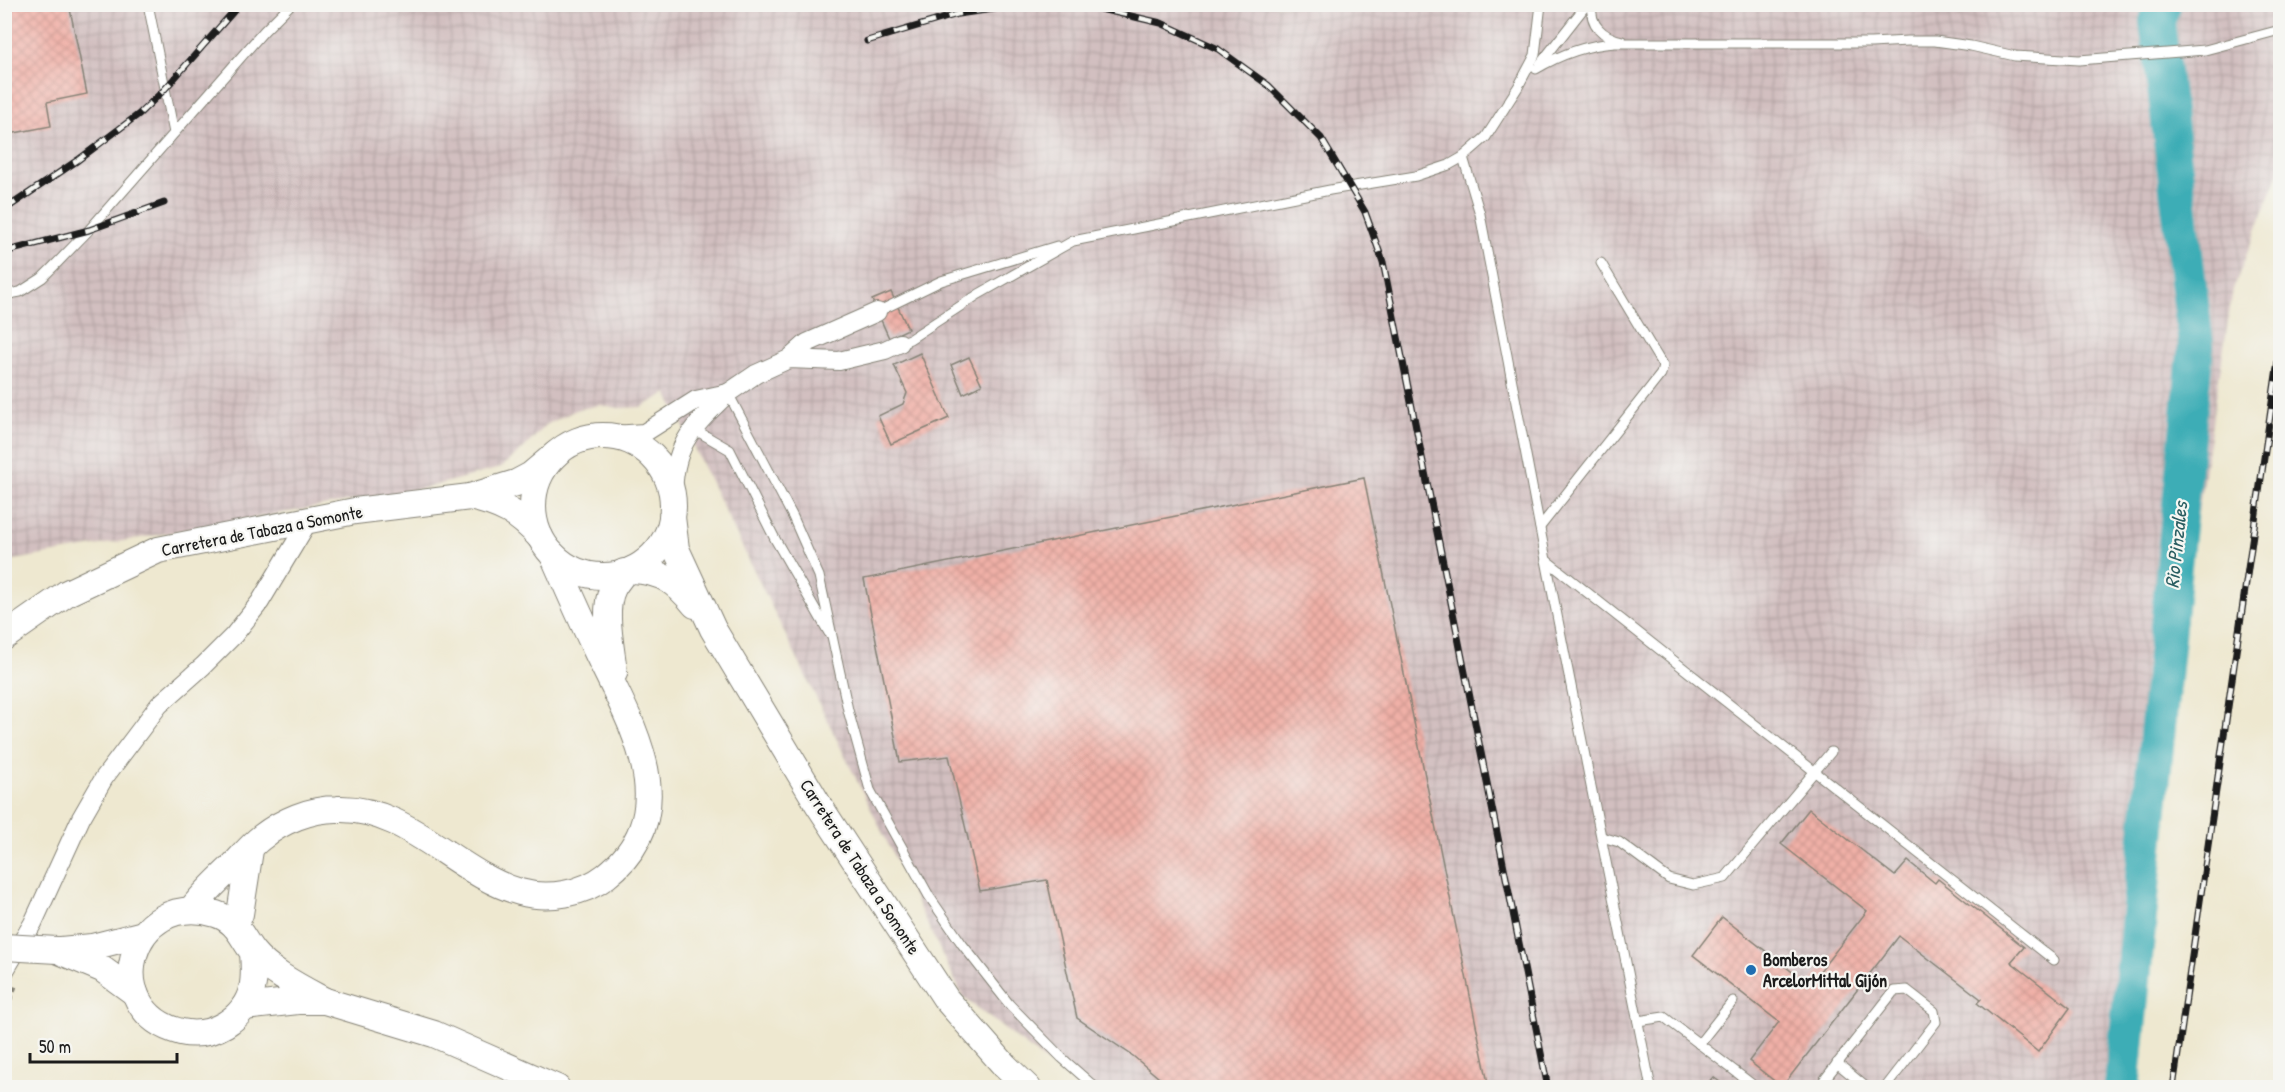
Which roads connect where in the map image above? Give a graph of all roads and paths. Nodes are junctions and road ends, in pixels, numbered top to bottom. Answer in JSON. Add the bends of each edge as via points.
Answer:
{"nodes":[{"id":1,"x":148,"y":4,"type":"edge"},
{"id":2,"x":291,"y":4,"type":"edge"},
{"id":3,"x":1541,"y":4,"type":"edge"},
{"id":4,"x":1587,"y":4,"type":"edge"},
{"id":5,"x":1592,"y":4,"type":"edge"},
{"id":6,"x":2280,"y":30,"type":"edge"},
{"id":7,"x":1633,"y":43,"type":"junction"},
{"id":8,"x":1536,"y":69,"type":"junction"},
{"id":9,"x":1518,"y":87,"type":"junction"},
{"id":10,"x":174,"y":133,"type":"junction"},
{"id":11,"x":1463,"y":158,"type":"junction"},
{"id":12,"x":1074,"y":241,"type":"junction"},
{"id":13,"x":1601,"y":263,"type":"dead end"},
{"id":14,"x":4,"y":295,"type":"edge"},
{"id":15,"x":877,"y":312,"type":"joint"},
{"id":16,"x":900,"y":343,"type":"joint"},
{"id":17,"x":789,"y":359,"type":"junction"},
{"id":18,"x":728,"y":393,"type":"junction"},
{"id":19,"x":692,"y":428,"type":"junction"},
{"id":20,"x":598,"y":436,"type":"junction"},
{"id":21,"x":556,"y":454,"type":"junction"},
{"id":22,"x":470,"y":497,"type":"junction"},
{"id":23,"x":672,"y":508,"type":"junction"},
{"id":24,"x":309,"y":520,"type":"junction"},
{"id":25,"x":1540,"y":527,"type":"junction"},
{"id":26,"x":546,"y":546,"type":"junction"},
{"id":27,"x":1545,"y":560,"type":"junction"},
{"id":28,"x":628,"y":571,"type":"junction"},
{"id":29,"x":714,"y":629,"type":"junction"},
{"id":30,"x":4,"y":638,"type":"edge"},
{"id":31,"x":835,"y":645,"type":"junction"},
{"id":32,"x":616,"y":688,"type":"junction"},
{"id":33,"x":1832,"y":752,"type":"dead end"},
{"id":34,"x":1815,"y":771,"type":"junction"},
{"id":35,"x":1602,"y":837,"type":"junction"},
{"id":36,"x":250,"y":850,"type":"junction"},
{"id":37,"x":192,"y":909,"type":"junction"},
{"id":38,"x":235,"y":926,"type":"junction"},
{"id":39,"x":143,"y":934,"type":"junction"},
{"id":40,"x":4,"y":947,"type":"edge"},
{"id":41,"x":57,"y":950,"type":"junction"},
{"id":42,"x":253,"y":953,"type":"junction"},
{"id":43,"x":2054,"y":960,"type":"dead end"},
{"id":44,"x":4,"y":972,"type":"edge"},
{"id":45,"x":135,"y":993,"type":"junction"},
{"id":46,"x":325,"y":1001,"type":"junction"},
{"id":47,"x":1732,"y":1001,"type":"dead end"},
{"id":48,"x":244,"y":1007,"type":"junction"},
{"id":49,"x":1638,"y":1021,"type":"junction"},
{"id":50,"x":1699,"y":1044,"type":"junction"},
{"id":51,"x":1837,"y":1063,"type":"junction"},
{"id":52,"x":557,"y":1088,"type":"edge"},
{"id":53,"x":1028,"y":1088,"type":"edge"},
{"id":54,"x":1096,"y":1088,"type":"edge"},
{"id":55,"x":1651,"y":1088,"type":"edge"},
{"id":56,"x":1757,"y":1088,"type":"edge"},
{"id":57,"x":1818,"y":1088,"type":"edge"},
{"id":58,"x":1867,"y":1088,"type":"edge"},
{"id":59,"x":1885,"y":1088,"type":"edge"}],
"edges":[{"from":1,"to":10,"type":"lane"},
{"from":2,"to":10,"type":"lane"},
{"from":3,"to":9,"type":"lane","via":[[1535,54]]},
{"from":4,"to":8,"type":"lane"},
{"from":5,"to":7,"type":"lane","via":[[1592,21],[1598,29],[1616,40]]},
{"from":6,"to":7,"type":"lane","via":[[2205,50],[2079,60],[2015,56],[1926,41]]},
{"from":7,"to":8,"type":"lane","via":[[1587,46]]},
{"from":8,"to":9,"type":"lane"},
{"from":9,"to":11,"type":"lane","via":[[1486,137]]},
{"from":10,"to":14,"type":"lane","via":[[42,278],[20,292]]},
{"from":11,"to":12,"type":"lane","via":[[1416,176]]},
{"from":11,"to":25,"type":"lane","via":[[1480,213]]},
{"from":12,"to":15,"type":"lane","via":[[941,281]]},
{"from":12,"to":16,"type":"lane"},
{"from":13,"to":25,"type":"lane","via":[[1663,366],[1661,374]]},
{"from":15,"to":17,"type":"street","via":[[807,343]]},
{"from":16,"to":17,"type":"street","via":[[839,360]]},
{"from":17,"to":18,"type":"street"},
{"from":18,"to":19,"type":"street"},
{"from":18,"to":20,"type":"street","via":[[696,400],[644,433]]},
{"from":18,"to":31,"type":"lane","via":[[819,576]]},
{"from":19,"to":23,"type":"street","via":[[676,460]]},
{"from":19,"to":31,"type":"lane","via":[[730,450],[774,539]]},
{"from":20,"to":21,"type":"street","via":[[575,441]]},
{"from":20,"to":23,"type":"street","via":[[621,439],[642,448],[659,464],[668,481]]},
{"from":21,"to":22,"type":"street","name":"Carretera de Tabaza a Somonte","via":[[516,483]]},
{"from":21,"to":26,"type":"street","via":[[541,472],[534,494],[533,516]]},
{"from":22,"to":24,"type":"street","name":"Carretera de Tabaza a Somonte"},
{"from":22,"to":26,"type":"street","name":"Carretera de Tabaza a Somonte","via":[[496,503],[514,513]]},
{"from":23,"to":28,"type":"street","via":[[667,535],[658,549],[647,561]]},
{"from":23,"to":29,"type":"street","name":"Carretera de Tabaza a Somonte","via":[[676,549]]},
{"from":24,"to":30,"type":"street","name":"Carretera de Tabaza a Somonte","via":[[158,550],[67,593]]},
{"from":24,"to":44,"type":"street","via":[[260,602],[234,635],[159,705],[104,778],[76,828],[33,923]]},
{"from":25,"to":27,"type":"lane"},
{"from":26,"to":28,"type":"street","via":[[570,568],[590,575],[612,577]]},
{"from":26,"to":32,"type":"street"},
{"from":27,"to":34,"type":"lane"},
{"from":27,"to":35,"type":"lane"},
{"from":28,"to":29,"type":"street","name":"Carretera de Tabaza a Somonte","via":[[656,574],[680,587]]},
{"from":28,"to":32,"type":"street","via":[[613,588],[610,598],[608,620]]},
{"from":29,"to":53,"type":"street","name":"Carretera de Tabaza a Somonte","via":[[818,804],[946,999]]},
{"from":31,"to":54,"type":"lane","via":[[870,790],[929,896],[1009,1004]]},
{"from":32,"to":36,"type":"street","via":[[645,763],[648,801],[645,819],[628,854],[588,887],[570,893],[522,893],[497,883],[385,818],[359,809],[320,810],[293,819],[261,838]]},
{"from":33,"to":34,"type":"lane"},
{"from":34,"to":35,"type":"lane","via":[[1725,878],[1693,885],[1669,879],[1619,842]]},
{"from":34,"to":43,"type":"lane"},
{"from":35,"to":49,"type":"lane"},
{"from":36,"to":37,"type":"street"},
{"from":36,"to":38,"type":"street"},
{"from":37,"to":38,"type":"street","via":[[219,915]]},
{"from":37,"to":39,"type":"street","via":[[154,922]]},
{"from":38,"to":42,"type":"street"},
{"from":39,"to":41,"type":"street","via":[[92,947]]},
{"from":39,"to":45,"type":"street","via":[[132,962]]},
{"from":40,"to":41,"type":"street","bridge":true},
{"from":41,"to":45,"type":"street","via":[[102,969]]},
{"from":42,"to":46,"type":"street","via":[[284,978]]},
{"from":42,"to":48,"type":"street","via":[[255,974]]},
{"from":45,"to":48,"type":"street","via":[[154,1020],[185,1033],[218,1028]]},
{"from":46,"to":48,"type":"street"},
{"from":46,"to":52,"type":"street","via":[[434,1034]]},
{"from":47,"to":50,"type":"lane"},
{"from":49,"to":50,"type":"lane","via":[[1664,1017]]},
{"from":49,"to":55,"type":"lane"},
{"from":50,"to":56,"type":"lane"},
{"from":51,"to":57,"type":"lane"},
{"from":51,"to":58,"type":"lane"},
{"from":51,"to":59,"type":"lane","via":[[1894,991],[1906,990],[1934,1011],[1936,1022]]}]}
